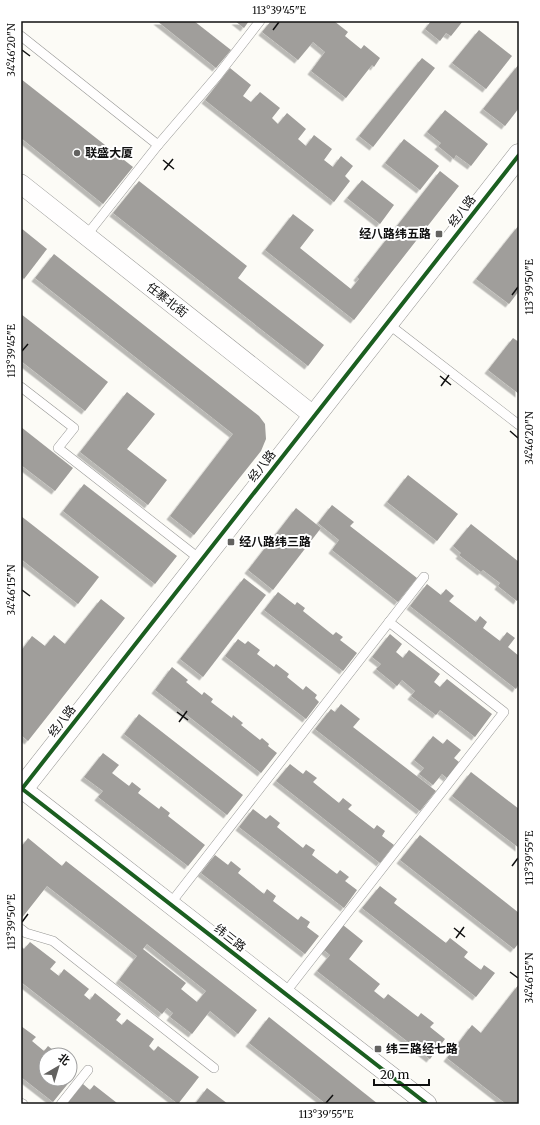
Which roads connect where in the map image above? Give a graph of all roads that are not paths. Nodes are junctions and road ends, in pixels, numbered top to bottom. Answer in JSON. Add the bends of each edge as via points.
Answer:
{"nodes":[{"id":1,"x":260,"y":21,"type":"edge"},
{"id":2,"x":21,"y":36,"type":"edge"},
{"id":3,"x":158,"y":145,"type":"junction"},
{"id":4,"x":519,"y":155,"type":"edge"},
{"id":5,"x":21,"y":184,"type":"edge"},
{"id":6,"x":86,"y":236,"type":"junction"},
{"id":7,"x":387,"y":323,"type":"junction"},
{"id":8,"x":21,"y":387,"type":"edge"},
{"id":9,"x":314,"y":416,"type":"junction"},
{"id":10,"x":519,"y":425,"type":"edge"},
{"id":11,"x":201,"y":560,"type":"junction"},
{"id":12,"x":424,"y":577,"type":"dead end"},
{"id":13,"x":389,"y":622,"type":"junction"},
{"id":14,"x":21,"y":789,"type":"edge"},
{"id":15,"x":170,"y":904,"type":"junction"},
{"id":16,"x":21,"y":929,"type":"edge"},
{"id":17,"x":285,"y":994,"type":"junction"},
{"id":18,"x":214,"y":1068,"type":"dead end"},
{"id":19,"x":88,"y":1070,"type":"dead end"},
{"id":20,"x":61,"y":1104,"type":"edge"},
{"id":21,"x":427,"y":1104,"type":"edge"}],
"edges":[{"from":1,"to":3,"type":"lane"},
{"from":2,"to":3,"type":"lane"},
{"from":3,"to":6,"type":"lane"},
{"from":4,"to":7,"type":"street","name":"经八路"},
{"from":5,"to":6,"type":"street","name":"任寨北街"},
{"from":6,"to":9,"type":"street","name":"任寨北街"},
{"from":7,"to":9,"type":"street","name":"经八路"},
{"from":7,"to":10,"type":"lane"},
{"from":8,"to":11,"type":"lane","via":[[74,428],[58,448]]},
{"from":9,"to":11,"type":"street","name":"经八路"},
{"from":11,"to":14,"type":"street","name":"经八路"},
{"from":12,"to":13,"type":"lane"},
{"from":13,"to":15,"type":"lane"},
{"from":13,"to":17,"type":"lane","via":[[504,712]]},
{"from":14,"to":15,"type":"street","name":"纬三路"},
{"from":15,"to":17,"type":"street","name":"纬三路"},
{"from":16,"to":18,"type":"lane","via":[[26,933],[54,941]]},
{"from":17,"to":21,"type":"street","name":"纬三路"},
{"from":19,"to":20,"type":"lane"}]}
